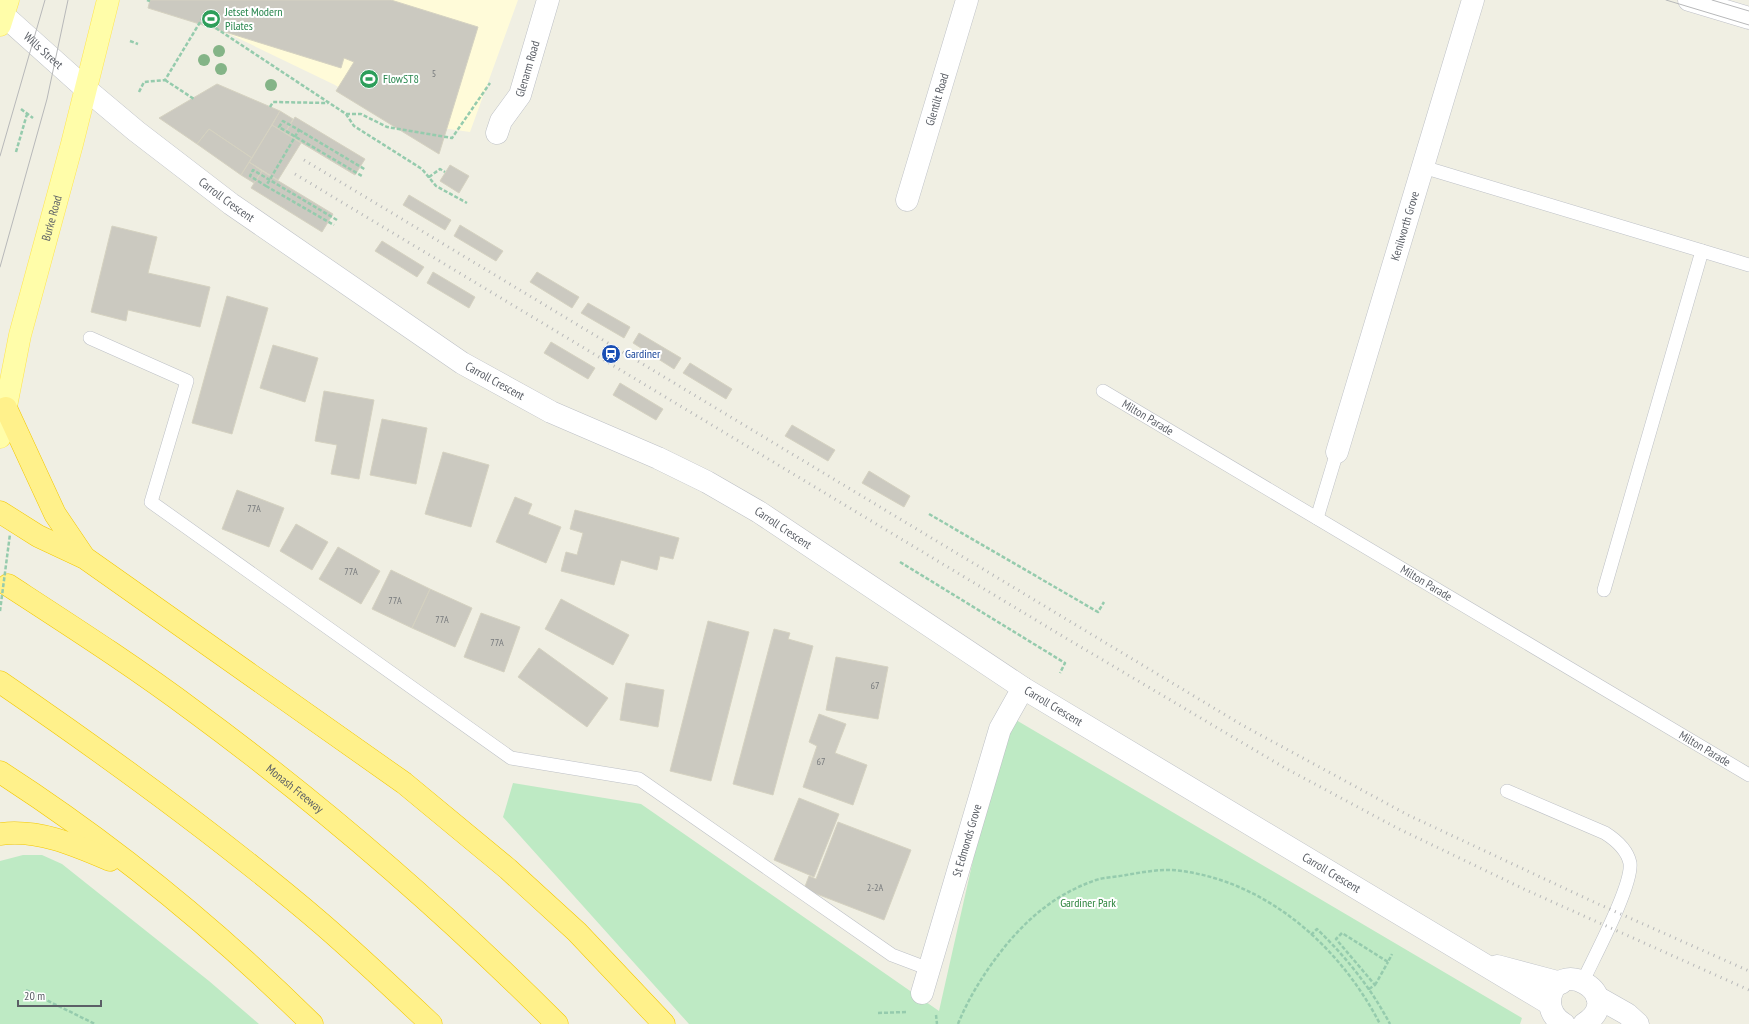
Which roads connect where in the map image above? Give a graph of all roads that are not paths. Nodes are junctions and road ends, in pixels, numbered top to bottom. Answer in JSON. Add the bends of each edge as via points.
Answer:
{"nodes":[{"id":1,"x":108,"y":0,"type":"edge"},
{"id":2,"x":548,"y":0,"type":"edge"},
{"id":3,"x":967,"y":0,"type":"edge"},
{"id":4,"x":1473,"y":0,"type":"edge"},
{"id":5,"x":1689,"y":0,"type":"edge"},
{"id":6,"x":3,"y":13,"type":"edge"},
{"id":7,"x":1749,"y":18,"type":"edge"},
{"id":8,"x":86,"y":89,"type":"junction"},
{"id":9,"x":497,"y":133,"type":"dead end"},
{"id":10,"x":1423,"y":167,"type":"junction"},
{"id":11,"x":907,"y":200,"type":"dead end"},
{"id":12,"x":1702,"y":251,"type":"junction"},
{"id":13,"x":1749,"y":265,"type":"edge"},
{"id":14,"x":90,"y":338,"type":"dead end"},
{"id":15,"x":1103,"y":391,"type":"dead end"},
{"id":16,"x":6,"y":408,"type":"junction"},
{"id":17,"x":0,"y":437,"type":"edge"},
{"id":18,"x":1337,"y":452,"type":"joint"},
{"id":19,"x":0,"y":512,"type":"edge"},
{"id":20,"x":1317,"y":518,"type":"junction"},
{"id":21,"x":85,"y":558,"type":"junction"},
{"id":22,"x":8,"y":584,"type":"dead end"},
{"id":23,"x":1604,"y":590,"type":"dead end"},
{"id":24,"x":0,"y":682,"type":"edge"},
{"id":25,"x":1023,"y":688,"type":"junction"},
{"id":26,"x":0,"y":772,"type":"edge"},
{"id":27,"x":1749,"y":775,"type":"edge"},
{"id":28,"x":1507,"y":791,"type":"dead end"},
{"id":29,"x":0,"y":834,"type":"edge"},
{"id":30,"x":139,"y":872,"type":"junction"},
{"id":31,"x":1486,"y":964,"type":"junction"},
{"id":32,"x":929,"y":969,"type":"junction"},
{"id":33,"x":1583,"y":981,"type":"junction"},
{"id":34,"x":1561,"y":983,"type":"junction"},
{"id":35,"x":922,"y":993,"type":"dead end"},
{"id":36,"x":1597,"y":997,"type":"junction"},
{"id":37,"x":1550,"y":1004,"type":"junction"},
{"id":38,"x":1591,"y":1023,"type":"edge"},
{"id":39,"x":312,"y":1024,"type":"edge"},
{"id":40,"x":431,"y":1024,"type":"edge"},
{"id":41,"x":556,"y":1024,"type":"edge"},
{"id":42,"x":664,"y":1024,"type":"edge"},
{"id":43,"x":1564,"y":1024,"type":"edge"},
{"id":44,"x":1638,"y":1024,"type":"edge"}],
"edges":[{"from":1,"to":8,"type":"main road","name":"Burke Road"},
{"from":2,"to":9,"type":"street","name":"Glenarm Road","via":[[520,95],[500,121]]},
{"from":3,"to":11,"type":"street","name":"Glentilt Road"},
{"from":4,"to":10,"type":"street","name":"Kenilworth Grove"},
{"from":5,"to":7,"type":"street"},
{"from":6,"to":8,"type":"street","name":"Wills Street"},
{"from":8,"to":16,"type":"main road","name":"Burke Road","via":[[20,335]]},
{"from":8,"to":25,"type":"street","name":"Carroll Crescent","via":[[231,204],[462,363],[511,392],[658,458],[752,508],[813,546]]},
{"from":10,"to":12,"type":"lane"},
{"from":10,"to":18,"type":"street","name":"Kenilworth Grove"},
{"from":12,"to":13,"type":"lane"},
{"from":12,"to":23,"type":"lane"},
{"from":14,"to":32,"type":"lane","via":[[187,381],[151,502],[511,758],[639,779],[892,955]]},
{"from":15,"to":20,"type":"lane","name":"Milton Parade"},
{"from":16,"to":17,"type":"main road","name":"Burke Road"},
{"from":16,"to":21,"type":"highway","via":[[55,514]]},
{"from":18,"to":20,"type":"lane"},
{"from":19,"to":21,"type":"highway","via":[[38,536]]},
{"from":20,"to":27,"type":"lane","name":"Milton Parade"},
{"from":21,"to":42,"type":"highway","via":[[302,709],[410,788],[508,869],[577,932]]},
{"from":22,"to":41,"type":"highway","name":"Monash Freeway","via":[[194,710],[305,796],[448,919]]},
{"from":24,"to":40,"type":"highway","via":[[66,727],[212,835],[322,924]]},
{"from":25,"to":31,"type":"street","name":"Carroll Crescent","via":[[1403,917]]},
{"from":25,"to":32,"type":"street","name":"St Edmonds Grove","via":[[1000,729]]},
{"from":26,"to":30,"type":"highway","via":[[43,800]]},
{"from":28,"to":33,"type":"lane","via":[[1605,834],[1618,842],[1630,862],[1629,881]]},
{"from":29,"to":30,"type":"highway","via":[[39,836],[69,843]]},
{"from":30,"to":39,"type":"highway","via":[[258,971]]},
{"from":31,"to":34,"type":"street","name":"Carroll Crescent"},
{"from":31,"to":37,"type":"street","name":"Carroll Crescent"},
{"from":32,"to":35,"type":"street","name":"St Edmonds Grove"},
{"from":33,"to":34,"type":"street","via":[[1568,980]]},
{"from":33,"to":36,"type":"street","via":[[1594,990]]},
{"from":34,"to":37,"type":"street","via":[[1553,992]]},
{"from":36,"to":38,"type":"street"},
{"from":36,"to":44,"type":"street","via":[[1627,1014]]},
{"from":37,"to":43,"type":"street","via":[[1555,1017]]}]}
